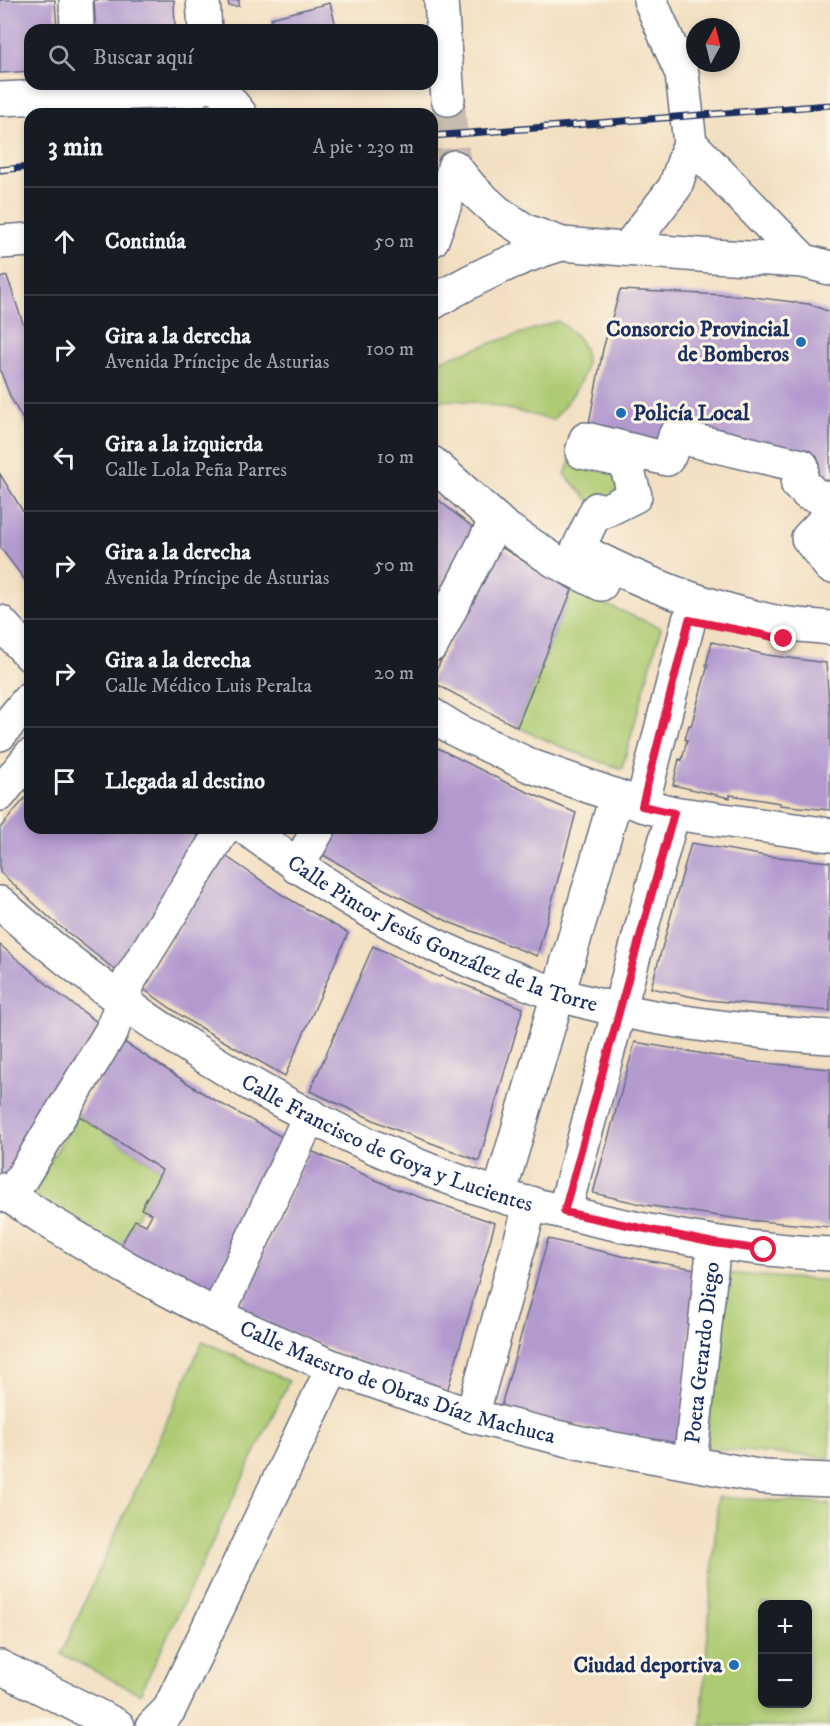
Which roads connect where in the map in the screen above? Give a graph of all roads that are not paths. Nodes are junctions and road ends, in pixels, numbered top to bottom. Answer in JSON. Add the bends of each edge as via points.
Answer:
{"nodes":[{"id":1,"x":75,"y":0,"type":"edge"},
{"id":2,"x":203,"y":0,"type":"edge"},
{"id":3,"x":441,"y":0,"type":"edge"},
{"id":4,"x":650,"y":0,"type":"edge"},
{"id":5,"x":77,"y":24,"type":"edge"},
{"id":6,"x":205,"y":24,"type":"edge"},
{"id":7,"x":80,"y":90,"type":"edge"},
{"id":8,"x":197,"y":90,"type":"edge"},
{"id":9,"x":221,"y":90,"type":"edge"},
{"id":10,"x":0,"y":99,"type":"edge"},
{"id":11,"x":448,"y":99,"type":"tunnel mouth"},
{"id":12,"x":235,"y":108,"type":"edge"},
{"id":13,"x":690,"y":143,"type":"junction"},
{"id":14,"x":438,"y":223,"type":"edge"},
{"id":15,"x":24,"y":240,"type":"edge"},
{"id":16,"x":0,"y":242,"type":"edge"},
{"id":17,"x":562,"y":244,"type":"junction"},
{"id":18,"x":627,"y":249,"type":"junction"},
{"id":19,"x":821,"y":261,"type":"edge"},
{"id":20,"x":438,"y":299,"type":"edge"},
{"id":21,"x":438,"y":468,"type":"edge"},
{"id":22,"x":830,"y":499,"type":"edge"},
{"id":23,"x":830,"y":515,"type":"edge"},
{"id":24,"x":496,"y":520,"type":"junction"},
{"id":25,"x":830,"y":566,"type":"edge"},
{"id":26,"x":689,"y":620,"type":"junction"},
{"id":27,"x":0,"y":622,"type":"edge"},
{"id":28,"x":830,"y":628,"type":"edge"},
{"id":29,"x":438,"y":633,"type":"edge"},
{"id":30,"x":830,"y":644,"type":"edge"},
{"id":31,"x":24,"y":648,"type":"edge"},
{"id":32,"x":24,"y":705,"type":"edge"},
{"id":33,"x":438,"y":719,"type":"edge"},
{"id":34,"x":0,"y":734,"type":"edge"},
{"id":35,"x":24,"y":764,"type":"edge"},
{"id":36,"x":0,"y":794,"type":"edge"},
{"id":37,"x":629,"y":801,"type":"junction"},
{"id":38,"x":674,"y":813,"type":"junction"},
{"id":39,"x":220,"y":834,"type":"edge"},
{"id":40,"x":254,"y":834,"type":"edge"},
{"id":41,"x":315,"y":834,"type":"edge"},
{"id":42,"x":830,"y":835,"type":"edge"},
{"id":43,"x":297,"y":867,"type":"junction"},
{"id":44,"x":0,"y":903,"type":"edge"},
{"id":45,"x":560,"y":995,"type":"junction"},
{"id":46,"x":123,"y":1002,"type":"junction"},
{"id":47,"x":619,"y":1010,"type":"junction"},
{"id":48,"x":830,"y":1038,"type":"edge"},
{"id":49,"x":310,"y":1116,"type":"junction"},
{"id":50,"x":5,"y":1193,"type":"edge"},
{"id":51,"x":499,"y":1195,"type":"junction"},
{"id":52,"x":531,"y":1203,"type":"junction"},
{"id":53,"x":564,"y":1212,"type":"junction"},
{"id":54,"x":714,"y":1243,"type":"junction"},
{"id":55,"x":830,"y":1254,"type":"edge"},
{"id":56,"x":217,"y":1316,"type":"junction"},
{"id":57,"x":333,"y":1368,"type":"junction"},
{"id":58,"x":472,"y":1416,"type":"junction"},
{"id":59,"x":690,"y":1463,"type":"junction"},
{"id":60,"x":830,"y":1480,"type":"edge"},
{"id":61,"x":0,"y":1667,"type":"edge"},
{"id":62,"x":118,"y":1726,"type":"edge"},
{"id":63,"x":153,"y":1726,"type":"edge"}],
"edges":[{"from":1,"to":5,"type":"street"},
{"from":2,"to":6,"type":"street"},
{"from":3,"to":11,"type":"street"},
{"from":4,"to":13,"type":"street","via":[[682,74]]},
{"from":7,"to":8,"type":"street"},
{"from":7,"to":10,"type":"street"},
{"from":9,"to":12,"type":"street"},
{"from":13,"to":18,"type":"street","via":[[675,187]]},
{"from":13,"to":19,"type":"street"},
{"from":14,"to":17,"type":"street","via":[[454,167],[498,212],[526,231]]},
{"from":15,"to":16,"type":"street"},
{"from":17,"to":18,"type":"street"},
{"from":17,"to":20,"type":"street"},
{"from":18,"to":19,"type":"street"},
{"from":21,"to":24,"type":"street"},
{"from":22,"to":28,"type":"street","via":[[807,493],[808,488],[798,485],[802,466],[675,436],[667,459],[586,439],[582,452],[625,461],[635,496],[601,513],[597,509],[578,549],[622,573],[701,602],[778,622]]},
{"from":23,"to":25,"type":"street","via":[[808,538]]},
{"from":24,"to":26,"type":"street","via":[[555,561],[611,589]]},
{"from":24,"to":29,"type":"street"},
{"from":26,"to":30,"type":"street"},
{"from":26,"to":37,"type":"street"},
{"from":27,"to":31,"type":"street"},
{"from":32,"to":34,"type":"street"},
{"from":33,"to":37,"type":"street","via":[[531,766]]},
{"from":35,"to":36,"type":"street"},
{"from":37,"to":38,"type":"street"},
{"from":37,"to":45,"type":"street"},
{"from":38,"to":42,"type":"street"},
{"from":38,"to":47,"type":"street"},
{"from":39,"to":46,"type":"street","via":[[130,979]]},
{"from":40,"to":43,"type":"street","name":"Calle Pintor Jesús González de la Torre"},
{"from":41,"to":43,"type":"street"},
{"from":43,"to":45,"type":"street","name":"Calle Pintor Jesús González de la Torre","via":[[398,928],[477,965]]},
{"from":44,"to":46,"type":"street","name":"Calle Francisco de Goya y Lucientes"},
{"from":45,"to":47,"type":"street","name":"Calle Pintor Jesús González de la Torre"},
{"from":45,"to":51,"type":"street"},
{"from":46,"to":49,"type":"street","name":"Calle Francisco de Goya y Lucientes","via":[[203,1057]]},
{"from":46,"to":50,"type":"street","via":[[112,1030]]},
{"from":47,"to":48,"type":"street","name":"Calle Pintor Jesús González de la Torre","via":[[760,1032]]},
{"from":47,"to":53,"type":"street"},
{"from":49,"to":51,"type":"street","name":"Calle Francisco de Goya y Lucientes","via":[[394,1155]]},
{"from":49,"to":56,"type":"street"},
{"from":50,"to":56,"type":"street","name":"Calle Maestro de Obras Díaz Machuca","via":[[127,1268]]},
{"from":51,"to":52,"type":"street","name":"Calle Francisco de Goya y Lucientes"},
{"from":52,"to":53,"type":"street","name":"Calle Francisco de Goya y Lucientes"},
{"from":52,"to":58,"type":"street"},
{"from":53,"to":54,"type":"street","name":"Calle Francisco de Goya y Lucientes"},
{"from":54,"to":55,"type":"street","name":"Calle Francisco de Goya y Lucientes"},
{"from":54,"to":59,"type":"street","name":"Poeta Gerardo Diego"},
{"from":56,"to":57,"type":"street","name":"Calle Maestro de Obras Díaz Machuca"},
{"from":57,"to":58,"type":"street","name":"Calle Maestro de Obras Díaz Machuca"},
{"from":57,"to":63,"type":"street","via":[[169,1710]]},
{"from":58,"to":59,"type":"street","name":"Calle Maestro de Obras Díaz Machuca","via":[[577,1442]]},
{"from":59,"to":60,"type":"street","name":"Calle Maestro de Obras Díaz Machuca","via":[[763,1477]]},
{"from":61,"to":62,"type":"street"}]}
